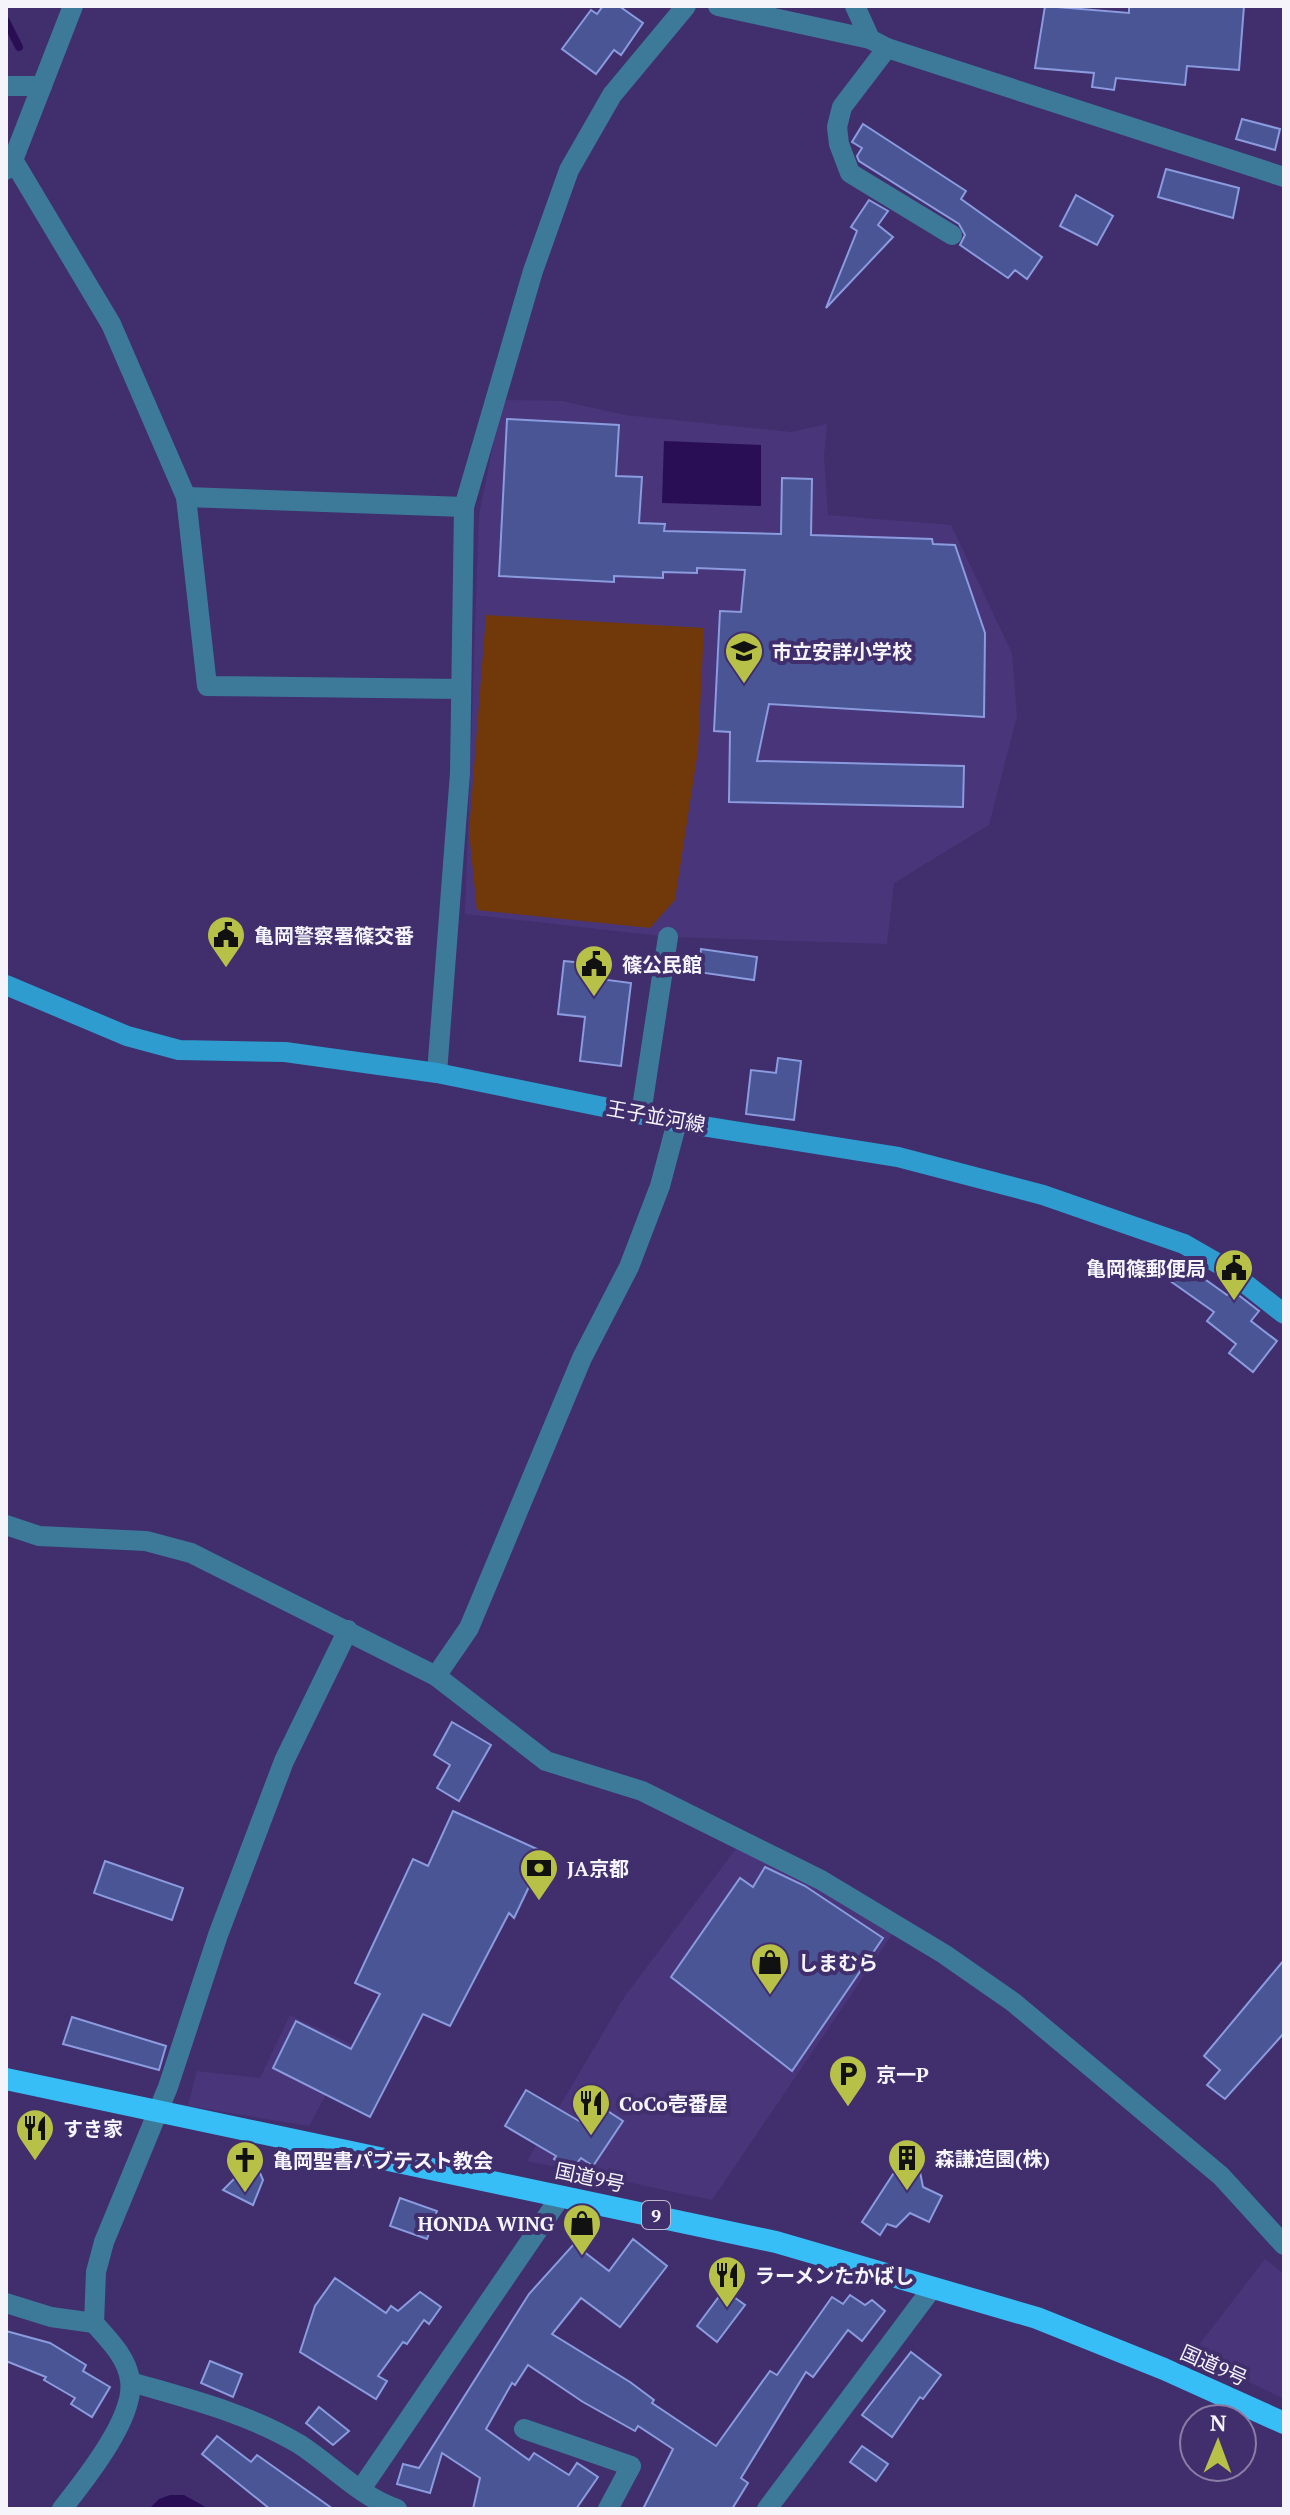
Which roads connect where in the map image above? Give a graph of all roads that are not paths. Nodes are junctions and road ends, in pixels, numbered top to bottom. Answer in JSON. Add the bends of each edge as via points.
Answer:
{"nodes":[{"id":1,"x":73,"y":6,"type":"edge"},
{"id":2,"x":686,"y":6,"type":"edge"},
{"id":3,"x":718,"y":6,"type":"edge"},
{"id":4,"x":855,"y":6,"type":"edge"},
{"id":5,"x":878,"y":44,"type":"junction"},
{"id":6,"x":6,"y":86,"type":"edge"},
{"id":7,"x":42,"y":86,"type":"junction"},
{"id":8,"x":10,"y":165,"type":"edge"},
{"id":9,"x":1284,"y":177,"type":"edge"},
{"id":10,"x":952,"y":235,"type":"dead end"},
{"id":11,"x":186,"y":497,"type":"junction"},
{"id":12,"x":464,"y":507,"type":"junction"},
{"id":13,"x":461,"y":689,"type":"junction"},
{"id":14,"x":668,"y":937,"type":"dead end"},
{"id":15,"x":6,"y":985,"type":"edge"},
{"id":16,"x":437,"y":1073,"type":"junction"},
{"id":17,"x":641,"y":1114,"type":"junction"},
{"id":18,"x":677,"y":1122,"type":"junction"},
{"id":19,"x":1284,"y":1314,"type":"edge"},
{"id":20,"x":6,"y":1525,"type":"edge"},
{"id":21,"x":348,"y":1630,"type":"junction"},
{"id":22,"x":436,"y":1676,"type":"junction"},
{"id":23,"x":6,"y":2079,"type":"edge"},
{"id":24,"x":156,"y":2108,"type":"junction"},
{"id":25,"x":561,"y":2196,"type":"junction"},
{"id":26,"x":1284,"y":2245,"type":"edge"},
{"id":27,"x":933,"y":2287,"type":"junction"},
{"id":28,"x":6,"y":2303,"type":"edge"},
{"id":29,"x":94,"y":2323,"type":"junction"},
{"id":30,"x":131,"y":2382,"type":"junction"},
{"id":31,"x":1284,"y":2423,"type":"edge"},
{"id":32,"x":524,"y":2429,"type":"dead end"},
{"id":33,"x":361,"y":2489,"type":"junction"},
{"id":34,"x":62,"y":2509,"type":"edge"},
{"id":35,"x":397,"y":2509,"type":"edge"},
{"id":36,"x":608,"y":2509,"type":"edge"},
{"id":37,"x":767,"y":2509,"type":"edge"}],
"edges":[{"from":1,"to":7,"type":"street"},
{"from":2,"to":12,"type":"street","via":[[612,95],[569,170],[533,271]]},
{"from":3,"to":5,"type":"street"},
{"from":4,"to":5,"type":"street"},
{"from":5,"to":9,"type":"street"},
{"from":5,"to":10,"type":"street","via":[[842,107],[837,127],[850,173]]},
{"from":6,"to":7,"type":"street"},
{"from":7,"to":8,"type":"street"},
{"from":8,"to":11,"type":"street","via":[[111,324]]},
{"from":11,"to":12,"type":"street"},
{"from":11,"to":13,"type":"street","via":[[207,686]]},
{"from":12,"to":13,"type":"street"},
{"from":13,"to":16,"type":"street","via":[[460,773]]},
{"from":14,"to":17,"type":"street"},
{"from":15,"to":16,"type":"main road","name":"王子並河線","via":[[127,1036],[179,1050],[285,1052]]},
{"from":16,"to":17,"type":"main road","name":"王子並河線"},
{"from":17,"to":18,"type":"main road","name":"王子並河線"},
{"from":18,"to":19,"type":"main road","name":"王子並河線","via":[[898,1157],[1043,1195],[1184,1244],[1224,1267]]},
{"from":18,"to":22,"type":"street","via":[[629,1267],[582,1358],[469,1628]]},
{"from":20,"to":21,"type":"street","via":[[39,1536],[146,1541],[191,1553]]},
{"from":21,"to":22,"type":"street"},
{"from":21,"to":24,"type":"street","via":[[284,1761]]},
{"from":22,"to":26,"type":"street","via":[[546,1761],[642,1791],[821,1880],[944,1954],[1013,2002],[1221,2176]]},
{"from":23,"to":24,"type":"highway","name":"国道9号","number":"9"},
{"from":24,"to":25,"type":"highway","name":"国道9号","number":"9"},
{"from":24,"to":29,"type":"street","via":[[104,2242],[96,2272]]},
{"from":25,"to":27,"type":"highway","name":"国道9号","number":"9","via":[[776,2242]]},
{"from":25,"to":33,"type":"street"},
{"from":27,"to":31,"type":"highway","name":"国道9号","number":"9","via":[[1037,2318]]},
{"from":27,"to":37,"type":"street"},
{"from":28,"to":29,"type":"street"},
{"from":29,"to":30,"type":"street","via":[[123,2359]]},
{"from":30,"to":33,"type":"street","via":[[242,2415],[299,2445]]},
{"from":30,"to":34,"type":"street","via":[[101,2461]]},
{"from":32,"to":36,"type":"street","via":[[631,2466]]},
{"from":33,"to":35,"type":"street"}]}
